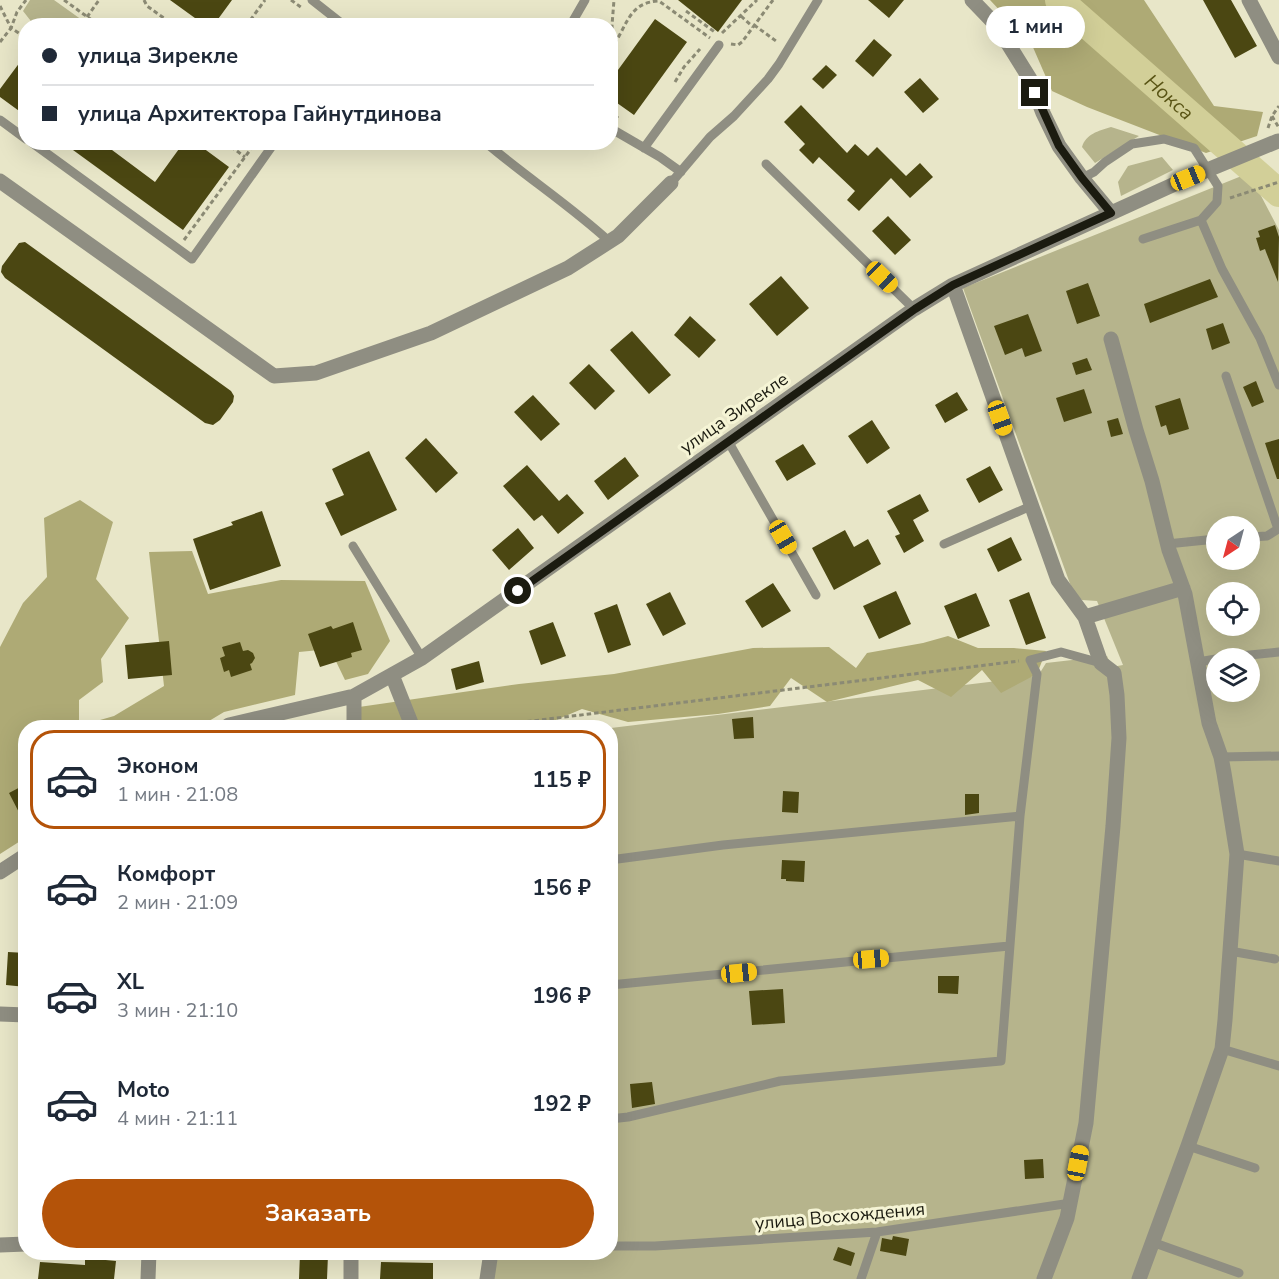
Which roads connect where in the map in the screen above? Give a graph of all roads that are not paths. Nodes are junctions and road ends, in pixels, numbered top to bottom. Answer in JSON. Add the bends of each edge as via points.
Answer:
{"nodes":[{"id":1,"x":312,"y":0,"type":"edge"},
{"id":2,"x":585,"y":0,"type":"edge"},
{"id":3,"x":818,"y":0,"type":"edge"},
{"id":4,"x":972,"y":0,"type":"edge"},
{"id":5,"x":1249,"y":0,"type":"edge"},
{"id":6,"x":335,"y":18,"type":"edge"},
{"id":7,"x":575,"y":18,"type":"edge"},
{"id":8,"x":719,"y":45,"type":"road end"},
{"id":9,"x":1279,"y":57,"type":"edge"},
{"id":10,"x":0,"y":120,"type":"edge"},
{"id":11,"x":18,"y":133,"type":"edge"},
{"id":12,"x":618,"y":133,"type":"edge"},
{"id":13,"x":1278,"y":136,"type":"edge"},
{"id":14,"x":644,"y":148,"type":"junction"},
{"id":15,"x":42,"y":150,"type":"edge"},
{"id":16,"x":269,"y":150,"type":"edge"},
{"id":17,"x":494,"y":150,"type":"edge"},
{"id":18,"x":766,"y":164,"type":"dead end"},
{"id":19,"x":676,"y":177,"type":"junction"},
{"id":20,"x":1082,"y":178,"type":"junction"},
{"id":21,"x":0,"y":181,"type":"edge"},
{"id":22,"x":1111,"y":213,"type":"junction"},
{"id":23,"x":1201,"y":220,"type":"junction"},
{"id":24,"x":1143,"y":240,"type":"dead end"},
{"id":25,"x":610,"y":242,"type":"junction"},
{"id":26,"x":953,"y":285,"type":"junction"},
{"id":27,"x":915,"y":309,"type":"junction"},
{"id":28,"x":1111,"y":339,"type":"dead end"},
{"id":29,"x":1226,"y":376,"type":"dead end"},
{"id":30,"x":1279,"y":384,"type":"edge"},
{"id":31,"x":728,"y":441,"type":"junction"},
{"id":32,"x":1032,"y":506,"type":"junction"},
{"id":33,"x":1260,"y":536,"type":"edge"},
{"id":34,"x":1206,"y":540,"type":"edge"},
{"id":35,"x":944,"y":544,"type":"dead end"},
{"id":36,"x":1167,"y":544,"type":"junction"},
{"id":37,"x":353,"y":546,"type":"dead end"},
{"id":38,"x":1183,"y":588,"type":"junction"},
{"id":39,"x":816,"y":595,"type":"dead end"},
{"id":40,"x":1085,"y":617,"type":"junction"},
{"id":41,"x":1279,"y":652,"type":"edge"},
{"id":42,"x":1260,"y":654,"type":"edge"},
{"id":43,"x":422,"y":658,"type":"junction"},
{"id":44,"x":1206,"y":661,"type":"edge"},
{"id":45,"x":1198,"y":662,"type":"junction"},
{"id":46,"x":1101,"y":663,"type":"junction"},
{"id":47,"x":392,"y":675,"type":"junction"},
{"id":48,"x":354,"y":696,"type":"junction"},
{"id":49,"x":251,"y":720,"type":"edge"},
{"id":50,"x":354,"y":720,"type":"edge"},
{"id":51,"x":410,"y":720,"type":"edge"},
{"id":52,"x":1279,"y":756,"type":"edge"},
{"id":53,"x":1221,"y":757,"type":"junction"},
{"id":54,"x":1020,"y":816,"type":"junction"},
{"id":55,"x":1237,"y":854,"type":"junction"},
{"id":56,"x":618,"y":859,"type":"edge"},
{"id":57,"x":18,"y":860,"type":"edge"},
{"id":58,"x":1279,"y":861,"type":"edge"},
{"id":59,"x":0,"y":872,"type":"edge"},
{"id":60,"x":1009,"y":946,"type":"junction"},
{"id":61,"x":1230,"y":951,"type":"junction"},
{"id":62,"x":1275,"y":959,"type":"dead end"},
{"id":63,"x":618,"y":984,"type":"edge"},
{"id":64,"x":0,"y":1014,"type":"edge"},
{"id":65,"x":18,"y":1015,"type":"edge"},
{"id":66,"x":1222,"y":1049,"type":"junction"},
{"id":67,"x":1279,"y":1066,"type":"edge"},
{"id":68,"x":618,"y":1118,"type":"edge"},
{"id":69,"x":1188,"y":1146,"type":"junction"},
{"id":70,"x":1255,"y":1168,"type":"dead end"},
{"id":71,"x":1071,"y":1203,"type":"junction"},
{"id":72,"x":878,"y":1232,"type":"junction"},
{"id":73,"x":1152,"y":1242,"type":"junction"},
{"id":74,"x":18,"y":1244,"type":"edge"},
{"id":75,"x":0,"y":1245,"type":"edge"},
{"id":76,"x":618,"y":1246,"type":"edge"},
{"id":77,"x":148,"y":1260,"type":"edge"},
{"id":78,"x":351,"y":1260,"type":"edge"},
{"id":79,"x":490,"y":1260,"type":"edge"},
{"id":80,"x":1239,"y":1273,"type":"dead end"},
{"id":81,"x":148,"y":1279,"type":"edge"},
{"id":82,"x":351,"y":1279,"type":"edge"},
{"id":83,"x":487,"y":1279,"type":"edge"},
{"id":84,"x":861,"y":1279,"type":"edge"},
{"id":85,"x":1044,"y":1279,"type":"edge"},
{"id":86,"x":1139,"y":1279,"type":"edge"}],
"edges":[{"from":1,"to":6,"type":"lane"},
{"from":2,"to":7,"type":"lane"},
{"from":3,"to":19,"type":"lane","via":[[768,79]]},
{"from":4,"to":20,"type":"street","via":[[1014,51],[1059,146]]},
{"from":5,"to":9,"type":"street"},
{"from":8,"to":14,"type":"lane"},
{"from":10,"to":11,"type":"lane"},
{"from":12,"to":14,"type":"lane"},
{"from":13,"to":22,"type":"street","name":"улица Зирекле","bridge":true},
{"from":14,"to":19,"type":"lane","via":[[660,157]]},
{"from":15,"to":16,"type":"lane","via":[[192,259]]},
{"from":17,"to":25,"type":"lane"},
{"from":18,"to":27,"type":"lane"},
{"from":19,"to":25,"type":"street"},
{"from":20,"to":22,"type":"street"},
{"from":20,"to":23,"type":"lane","via":[[1132,144],[1164,140],[1194,148],[1218,186],[1217,202]]},
{"from":21,"to":25,"type":"street","via":[[274,376],[316,373],[431,333],[568,268]]},
{"from":22,"to":26,"type":"street","name":"улица Зирекле"},
{"from":23,"to":24,"type":"lane"},
{"from":23,"to":30,"type":"lane"},
{"from":26,"to":27,"type":"street","name":"улица Зирекле"},
{"from":26,"to":32,"type":"street"},
{"from":27,"to":31,"type":"street","name":"улица Зирекле"},
{"from":28,"to":36,"type":"street"},
{"from":29,"to":33,"type":"lane","via":[[1278,529]]},
{"from":31,"to":39,"type":"lane"},
{"from":31,"to":43,"type":"street","name":"улица Зирекле"},
{"from":32,"to":35,"type":"lane"},
{"from":32,"to":40,"type":"street","via":[[1058,580]]},
{"from":34,"to":36,"type":"lane"},
{"from":36,"to":38,"type":"street"},
{"from":37,"to":43,"type":"lane"},
{"from":38,"to":40,"type":"street"},
{"from":38,"to":45,"type":"street"},
{"from":40,"to":46,"type":"street"},
{"from":41,"to":42,"type":"lane"},
{"from":43,"to":47,"type":"street","name":"улица Зирекле"},
{"from":44,"to":45,"type":"lane"},
{"from":45,"to":53,"type":"street","via":[[1209,723]]},
{"from":46,"to":54,"type":"lane","via":[[1061,652],[1030,660],[1037,674]]},
{"from":46,"to":71,"type":"street","via":[[1114,674],[1119,738],[1086,1123]]},
{"from":47,"to":48,"type":"street","name":"улица Зирекле"},
{"from":47,"to":51,"type":"street"},
{"from":48,"to":49,"type":"street","name":"улица Зирекле"},
{"from":48,"to":50,"type":"street"},
{"from":52,"to":53,"type":"lane"},
{"from":53,"to":55,"type":"street"},
{"from":54,"to":56,"type":"lane"},
{"from":54,"to":60,"type":"lane"},
{"from":55,"to":58,"type":"lane"},
{"from":55,"to":61,"type":"street"},
{"from":57,"to":59,"type":"street"},
{"from":60,"to":63,"type":"lane"},
{"from":60,"to":68,"type":"lane","via":[[1001,1061],[780,1081]]},
{"from":61,"to":62,"type":"lane"},
{"from":61,"to":66,"type":"street"},
{"from":64,"to":65,"type":"street"},
{"from":66,"to":67,"type":"lane"},
{"from":66,"to":69,"type":"street"},
{"from":69,"to":70,"type":"lane"},
{"from":69,"to":73,"type":"street"},
{"from":71,"to":72,"type":"lane","name":"улица Восхождения"},
{"from":71,"to":85,"type":"street"},
{"from":72,"to":76,"type":"lane","name":"улица Восхождения"},
{"from":72,"to":84,"type":"lane"},
{"from":73,"to":80,"type":"lane"},
{"from":73,"to":86,"type":"street"},
{"from":74,"to":75,"type":"street"},
{"from":77,"to":81,"type":"street"},
{"from":78,"to":82,"type":"street"},
{"from":79,"to":83,"type":"street"}]}
